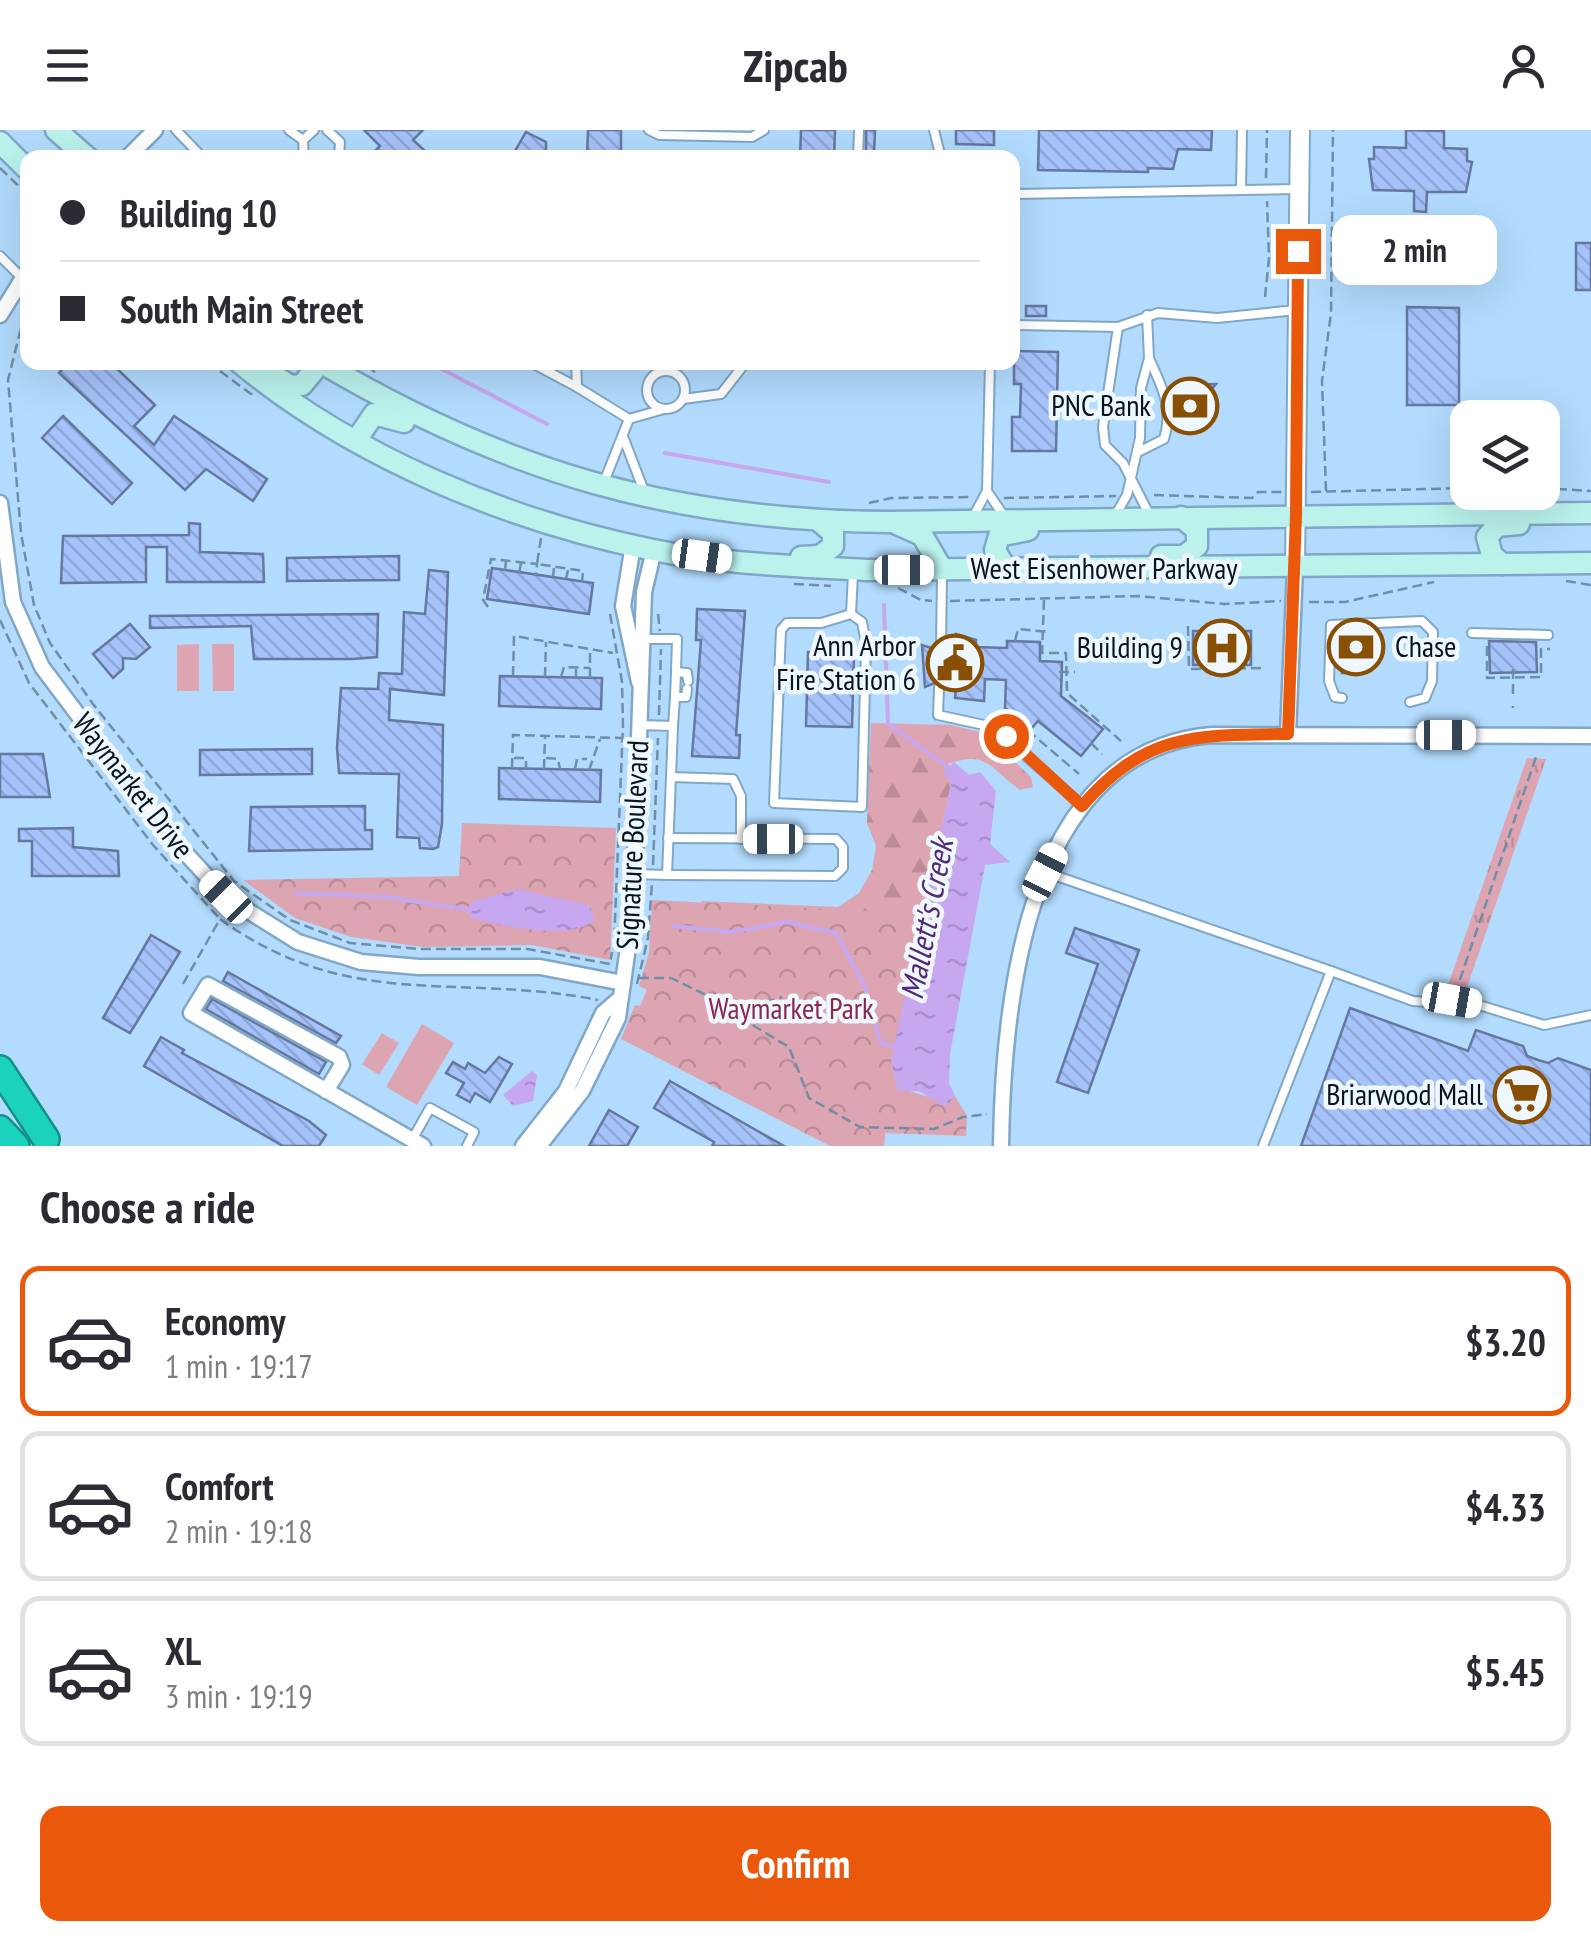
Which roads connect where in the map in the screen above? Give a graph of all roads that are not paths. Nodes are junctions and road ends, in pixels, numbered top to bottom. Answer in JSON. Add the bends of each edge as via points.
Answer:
{"nodes":[{"id":1,"x":56,"y":130,"type":"edge"},
{"id":2,"x":154,"y":130,"type":"edge"},
{"id":3,"x":176,"y":130,"type":"edge"},
{"id":4,"x":289,"y":130,"type":"edge"},
{"id":5,"x":314,"y":130,"type":"edge"},
{"id":6,"x":649,"y":130,"type":"edge"},
{"id":7,"x":764,"y":130,"type":"edge"},
{"id":8,"x":1242,"y":130,"type":"edge"},
{"id":9,"x":1300,"y":130,"type":"edge"},
{"id":10,"x":304,"y":140,"type":"junction"},
{"id":11,"x":0,"y":142,"type":"edge"},
{"id":12,"x":79,"y":150,"type":"edge"},
{"id":13,"x":135,"y":150,"type":"edge"},
{"id":14,"x":195,"y":150,"type":"edge"},
{"id":15,"x":304,"y":150,"type":"edge"},
{"id":16,"x":20,"y":162,"type":"edge"},
{"id":17,"x":1241,"y":190,"type":"junction"},
{"id":18,"x":1298,"y":190,"type":"junction"},
{"id":19,"x":1020,"y":194,"type":"edge"},
{"id":20,"x":0,"y":256,"type":"edge"},
{"id":21,"x":4,"y":268,"type":"edge"},
{"id":22,"x":20,"y":282,"type":"edge"},
{"id":23,"x":1296,"y":310,"type":"junction"},
{"id":24,"x":0,"y":315,"type":"edge"},
{"id":25,"x":1147,"y":315,"type":"junction"},
{"id":26,"x":1020,"y":325,"type":"edge"},
{"id":27,"x":1118,"y":326,"type":"junction"},
{"id":28,"x":1150,"y":358,"type":"junction"},
{"id":29,"x":248,"y":370,"type":"edge"},
{"id":30,"x":268,"y":370,"type":"edge"},
{"id":31,"x":314,"y":370,"type":"edge"},
{"id":32,"x":334,"y":370,"type":"edge"},
{"id":33,"x":545,"y":370,"type":"edge"},
{"id":34,"x":577,"y":370,"type":"edge"},
{"id":35,"x":740,"y":370,"type":"edge"},
{"id":36,"x":990,"y":370,"type":"edge"},
{"id":37,"x":578,"y":387,"type":"junction"},
{"id":38,"x":682,"y":399,"type":"junction"},
{"id":39,"x":664,"y":408,"type":"junction"},
{"id":40,"x":629,"y":419,"type":"junction"},
{"id":41,"x":357,"y":439,"type":"junction"},
{"id":42,"x":624,"y":439,"type":"junction"},
{"id":43,"x":1136,"y":454,"type":"junction"},
{"id":44,"x":525,"y":464,"type":"junction"},
{"id":45,"x":1130,"y":478,"type":"junction"},
{"id":46,"x":602,"y":487,"type":"junction"},
{"id":47,"x":987,"y":491,"type":"junction"},
{"id":48,"x":645,"y":497,"type":"junction"},
{"id":49,"x":0,"y":503,"type":"edge"},
{"id":50,"x":1591,"y":513,"type":"edge"},
{"id":51,"x":1296,"y":515,"type":"junction"},
{"id":52,"x":1152,"y":517,"type":"junction"},
{"id":53,"x":1181,"y":517,"type":"junction"},
{"id":54,"x":1114,"y":518,"type":"junction"},
{"id":55,"x":1006,"y":520,"type":"junction"},
{"id":56,"x":818,"y":521,"type":"junction"},
{"id":57,"x":971,"y":521,"type":"junction"},
{"id":58,"x":890,"y":522,"type":"junction"},
{"id":59,"x":1591,"y":522,"type":"edge"},
{"id":60,"x":652,"y":549,"type":"junction"},
{"id":61,"x":1591,"y":552,"type":"edge"},
{"id":62,"x":1591,"y":563,"type":"edge"},
{"id":63,"x":1502,"y":564,"type":"junction"},
{"id":64,"x":1295,"y":568,"type":"junction"},
{"id":65,"x":942,"y":569,"type":"junction"},
{"id":66,"x":1016,"y":569,"type":"junction"},
{"id":67,"x":1564,"y":571,"type":"junction"},
{"id":68,"x":853,"y":578,"type":"junction"},
{"id":69,"x":852,"y":614,"type":"junction"},
{"id":70,"x":1472,"y":633,"type":"dead end"},
{"id":71,"x":1548,"y":635,"type":"dead end"},
{"id":72,"x":652,"y":638,"type":"junction"},
{"id":73,"x":941,"y":645,"type":"dead end"},
{"id":74,"x":676,"y":672,"type":"junction"},
{"id":75,"x":640,"y":688,"type":"junction"},
{"id":76,"x":939,"y":688,"type":"dead end"},
{"id":77,"x":675,"y":697,"type":"junction"},
{"id":78,"x":1342,"y":698,"type":"dead end"},
{"id":79,"x":1410,"y":702,"type":"dead end"},
{"id":80,"x":640,"y":725,"type":"junction"},
{"id":81,"x":673,"y":726,"type":"junction"},
{"id":82,"x":1288,"y":734,"type":"junction"},
{"id":83,"x":1591,"y":736,"type":"edge"},
{"id":84,"x":670,"y":778,"type":"junction"},
{"id":85,"x":1082,"y":806,"type":"junction"},
{"id":86,"x":668,"y":838,"type":"junction"},
{"id":87,"x":741,"y":839,"type":"junction"},
{"id":88,"x":1045,"y":872,"type":"junction"},
{"id":89,"x":634,"y":874,"type":"junction"},
{"id":90,"x":667,"y":875,"type":"junction"},
{"id":91,"x":1331,"y":971,"type":"junction"},
{"id":92,"x":629,"y":987,"type":"junction"},
{"id":93,"x":618,"y":1000,"type":"junction"},
{"id":94,"x":1591,"y":1015,"type":"edge"},
{"id":95,"x":0,"y":1070,"type":"edge"},
{"id":96,"x":0,"y":1088,"type":"edge"},
{"id":97,"x":326,"y":1091,"type":"junction"},
{"id":98,"x":0,"y":1129,"type":"edge"},
{"id":99,"x":50,"y":1142,"type":"edge"},
{"id":100,"x":418,"y":1143,"type":"edge"},
{"id":101,"x":1003,"y":1145,"type":"edge"},
{"id":102,"x":16,"y":1146,"type":"edge"},
{"id":103,"x":467,"y":1146,"type":"edge"},
{"id":104,"x":522,"y":1146,"type":"edge"},
{"id":105,"x":539,"y":1146,"type":"edge"},
{"id":106,"x":1263,"y":1146,"type":"edge"}],
"edges":[{"from":1,"to":12,"type":"main road"},
{"from":2,"to":13,"type":"street"},
{"from":3,"to":14,"type":"lane"},
{"from":4,"to":10,"type":"lane"},
{"from":5,"to":10,"type":"lane"},
{"from":6,"to":7,"type":"lane","via":[[660,136],[752,137]]},
{"from":8,"to":17,"type":"lane"},
{"from":9,"to":18,"type":"street"},
{"from":10,"to":15,"type":"lane"},
{"from":11,"to":16,"type":"main road"},
{"from":17,"to":18,"type":"lane"},
{"from":17,"to":19,"type":"lane"},
{"from":18,"to":23,"type":"street"},
{"from":20,"to":21,"type":"lane"},
{"from":22,"to":24,"type":"street"},
{"from":23,"to":25,"type":"lane","via":[[1217,318]]},
{"from":23,"to":51,"type":"street"},
{"from":25,"to":27,"type":"lane"},
{"from":25,"to":28,"type":"lane"},
{"from":26,"to":27,"type":"lane"},
{"from":27,"to":45,"type":"lane","via":[[1103,427],[1105,445]]},
{"from":28,"to":43,"type":"lane","via":[[1140,388]]},
{"from":28,"to":43,"type":"lane","via":[[1166,387],[1167,429],[1164,439]]},
{"from":29,"to":41,"type":"main road","name":"West Eisenhower Parkway"},
{"from":30,"to":31,"type":"main road","via":[[291,386],[302,385]]},
{"from":32,"to":44,"type":"main road","name":"West Eisenhower Parkway"},
{"from":33,"to":37,"type":"lane"},
{"from":34,"to":37,"type":"lane"},
{"from":35,"to":38,"type":"lane","via":[[720,394]]},
{"from":36,"to":47,"type":"lane"},
{"from":37,"to":40,"type":"lane"},
{"from":38,"to":39,"type":"lane"},
{"from":38,"to":39,"type":"lane","via":[[681,378],[668,371],[654,375],[648,395]]},
{"from":39,"to":40,"type":"lane"},
{"from":40,"to":42,"type":"lane"},
{"from":41,"to":44,"type":"main road","via":[[372,415],[382,413],[486,459]]},
{"from":41,"to":60,"type":"main road","name":"West Eisenhower Parkway","via":[[501,506]]},
{"from":42,"to":46,"type":"lane"},
{"from":42,"to":48,"type":"lane"},
{"from":43,"to":45,"type":"lane"},
{"from":44,"to":46,"type":"main road","name":"West Eisenhower Parkway"},
{"from":45,"to":52,"type":"lane"},
{"from":45,"to":54,"type":"lane"},
{"from":46,"to":48,"type":"main road","name":"West Eisenhower Parkway"},
{"from":47,"to":55,"type":"lane"},
{"from":47,"to":57,"type":"lane"},
{"from":48,"to":56,"type":"main road","name":"West Eisenhower Parkway"},
{"from":49,"to":92,"type":"street","name":"Waymarket Drive","via":[[13,602],[42,667],[166,832],[226,897],[298,942],[360,962],[540,966]]},
{"from":50,"to":51,"type":"main road","name":"West Eisenhower Parkway"},
{"from":51,"to":53,"type":"main road","name":"West Eisenhower Parkway"},
{"from":51,"to":64,"type":"street"},
{"from":52,"to":53,"type":"main road","name":"West Eisenhower Parkway"},
{"from":52,"to":54,"type":"main road","name":"West Eisenhower Parkway"},
{"from":52,"to":66,"type":"main road","via":[[1127,529],[1006,532],[995,543],[996,556]]},
{"from":53,"to":66,"type":"main road","via":[[1199,538],[1184,556],[1064,557]]},
{"from":54,"to":55,"type":"main road","name":"West Eisenhower Parkway"},
{"from":55,"to":57,"type":"main road","name":"West Eisenhower Parkway"},
{"from":56,"to":58,"type":"main road","name":"West Eisenhower Parkway"},
{"from":56,"to":60,"type":"main road","via":[[834,539],[820,556],[697,545]]},
{"from":57,"to":58,"type":"main road","name":"West Eisenhower Parkway"},
{"from":58,"to":65,"type":"main road","via":[[922,535]]},
{"from":59,"to":63,"type":"main road","via":[[1497,526],[1488,546]]},
{"from":60,"to":68,"type":"main road","name":"West Eisenhower Parkway"},
{"from":60,"to":72,"type":"street","name":"Signature Boulevard","via":[[644,592]]},
{"from":60,"to":75,"type":"street","name":"Signature Boulevard","via":[[623,606]]},
{"from":61,"to":67,"type":"main road"},
{"from":62,"to":67,"type":"main road","name":"West Eisenhower Parkway"},
{"from":63,"to":64,"type":"main road","name":"West Eisenhower Parkway"},
{"from":63,"to":67,"type":"main road","name":"West Eisenhower Parkway"},
{"from":64,"to":66,"type":"main road","name":"West Eisenhower Parkway"},
{"from":64,"to":82,"type":"street"},
{"from":65,"to":66,"type":"main road","name":"West Eisenhower Parkway"},
{"from":65,"to":68,"type":"main road","name":"West Eisenhower Parkway"},
{"from":65,"to":73,"type":"lane"},
{"from":68,"to":69,"type":"lane"},
{"from":69,"to":69,"type":"lane","via":[[787,623],[781,630],[774,803],[862,807],[866,643],[862,622]]},
{"from":70,"to":71,"type":"lane"},
{"from":72,"to":74,"type":"lane","via":[[677,638]]},
{"from":72,"to":75,"type":"street","name":"Signature Boulevard"},
{"from":74,"to":77,"type":"lane"},
{"from":74,"to":77,"type":"lane","via":[[688,673],[688,685],[686,698]]},
{"from":75,"to":80,"type":"street","name":"Signature Boulevard"},
{"from":76,"to":85,"type":"lane","via":[[938,715],[994,727]]},
{"from":77,"to":81,"type":"lane"},
{"from":78,"to":79,"type":"lane","via":[[1328,681],[1331,626],[1422,621],[1433,632],[1432,682],[1425,698]]},
{"from":80,"to":81,"type":"lane"},
{"from":80,"to":89,"type":"street","name":"Signature Boulevard"},
{"from":81,"to":84,"type":"lane"},
{"from":82,"to":83,"type":"street"},
{"from":82,"to":85,"type":"street","via":[[1174,739],[1124,765]]},
{"from":84,"to":86,"type":"lane"},
{"from":84,"to":87,"type":"lane","via":[[732,779],[741,796]]},
{"from":85,"to":88,"type":"street"},
{"from":86,"to":87,"type":"lane"},
{"from":86,"to":90,"type":"lane"},
{"from":87,"to":90,"type":"lane","via":[[836,840],[844,847],[843,868],[835,876]]},
{"from":88,"to":91,"type":"lane"},
{"from":88,"to":101,"type":"street","via":[[1016,970]]},
{"from":89,"to":90,"type":"lane"},
{"from":89,"to":92,"type":"street","name":"Signature Boulevard"},
{"from":91,"to":94,"type":"lane","via":[[1413,1001],[1452,1000],[1544,1025]]},
{"from":91,"to":106,"type":"lane"},
{"from":92,"to":93,"type":"street","name":"Signature Boulevard"},
{"from":93,"to":104,"type":"street","name":"Signature Boulevard","via":[[603,1013],[566,1091]]},
{"from":93,"to":105,"type":"street","name":"Signature Boulevard","via":[[606,1048]]},
{"from":95,"to":99,"type":"highway"},
{"from":96,"to":99,"type":"highway"},
{"from":97,"to":97,"type":"street","via":[[191,1014],[208,984],[339,1057],[342,1065]]},
{"from":97,"to":100,"type":"street"},
{"from":98,"to":102,"type":"highway"},
{"from":100,"to":103,"type":"lane","via":[[430,1108],[474,1132]]}]}
